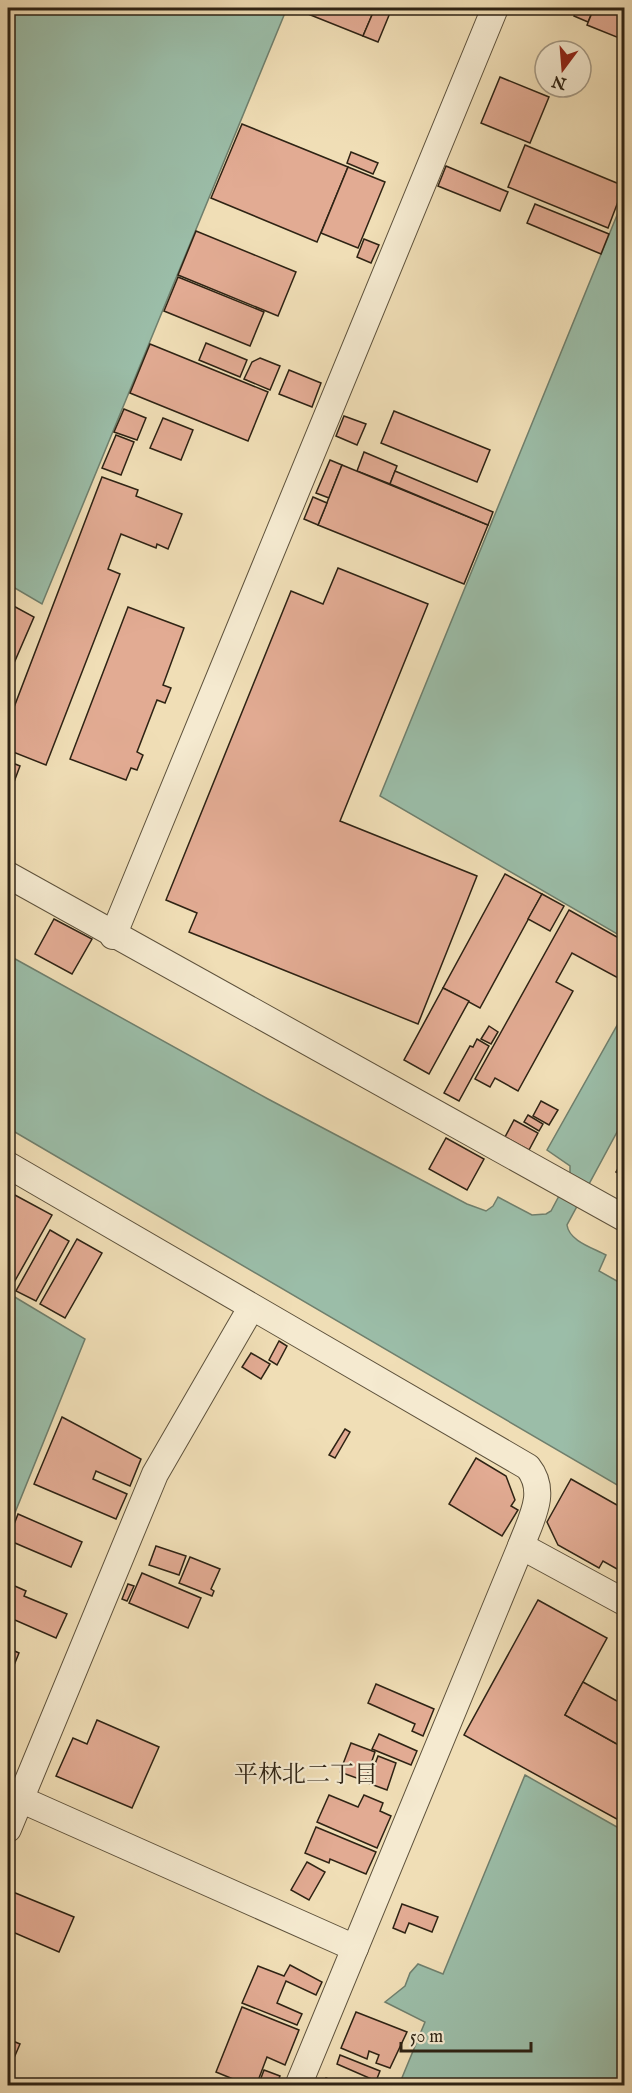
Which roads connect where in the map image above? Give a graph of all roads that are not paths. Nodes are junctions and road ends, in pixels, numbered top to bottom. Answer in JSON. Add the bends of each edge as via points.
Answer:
{"nodes":[{"id":1,"x":495,"y":8,"type":"edge"},
{"id":2,"x":8,"y":875,"type":"edge"},
{"id":3,"x":113,"y":936,"type":"junction"},
{"id":4,"x":8,"y":1165,"type":"edge"},
{"id":5,"x":624,"y":1218,"type":"edge"},
{"id":6,"x":251,"y":1308,"type":"junction"},
{"id":7,"x":521,"y":1546,"type":"junction"},
{"id":8,"x":624,"y":1602,"type":"edge"},
{"id":9,"x":20,"y":1799,"type":"junction"},
{"id":10,"x":8,"y":1829,"type":"edge"},
{"id":11,"x":355,"y":1948,"type":"junction"},
{"id":12,"x":298,"y":2085,"type":"edge"}],
"edges":[{"from":1,"to":3,"type":"street"},
{"from":2,"to":3,"type":"street"},
{"from":3,"to":5,"type":"street"},
{"from":4,"to":6,"type":"street"},
{"from":6,"to":7,"type":"street","via":[[528,1467],[535,1475],[539,1496]]},
{"from":6,"to":9,"type":"street","via":[[155,1474]]},
{"from":7,"to":8,"type":"street"},
{"from":7,"to":11,"type":"street"},
{"from":9,"to":10,"type":"street"},
{"from":9,"to":11,"type":"street"},
{"from":11,"to":12,"type":"street"}]}
